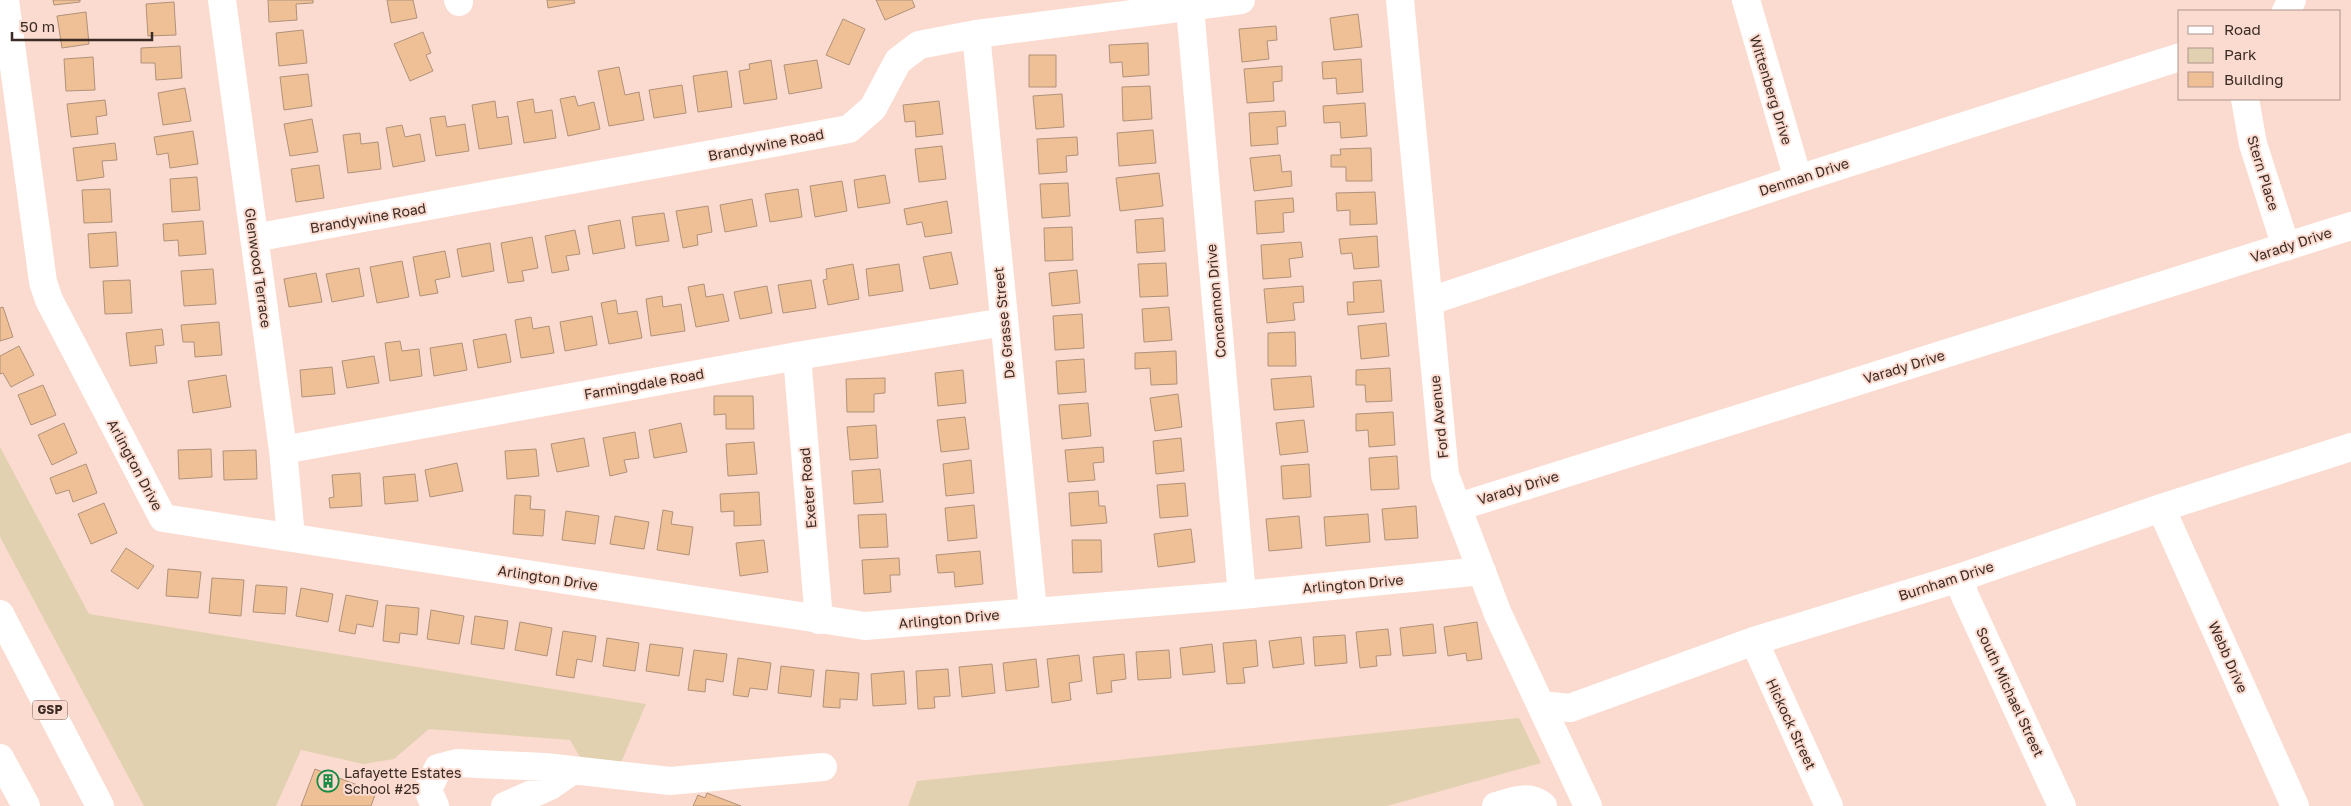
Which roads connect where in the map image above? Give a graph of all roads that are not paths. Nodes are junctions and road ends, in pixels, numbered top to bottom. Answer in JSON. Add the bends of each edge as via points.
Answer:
{"nodes":[{"id":1,"x":5,"y":0,"type":"edge"},
{"id":2,"x":222,"y":0,"type":"edge"},
{"id":3,"x":1241,"y":0,"type":"edge"},
{"id":4,"x":1400,"y":0,"type":"edge"},
{"id":5,"x":1746,"y":0,"type":"edge"},
{"id":6,"x":1190,"y":8,"type":"junction"},
{"id":7,"x":976,"y":34,"type":"junction"},
{"id":8,"x":2178,"y":57,"type":"edge"},
{"id":9,"x":2245,"y":100,"type":"edge"},
{"id":10,"x":1798,"y":179,"type":"junction"},
{"id":11,"x":2351,"y":226,"type":"edge"},
{"id":12,"x":254,"y":238,"type":"junction"},
{"id":13,"x":2286,"y":246,"type":"junction"},
{"id":14,"x":1430,"y":301,"type":"junction"},
{"id":15,"x":1004,"y":322,"type":"junction"},
{"id":16,"x":796,"y":356,"type":"junction"},
{"id":17,"x":2351,"y":448,"type":"edge"},
{"id":18,"x":283,"y":450,"type":"junction"},
{"id":19,"x":1458,"y":507,"type":"junction"},
{"id":20,"x":2161,"y":508,"type":"junction"},
{"id":21,"x":291,"y":537,"type":"junction"},
{"id":22,"x":1482,"y":571,"type":"junction"},
{"id":23,"x":1959,"y":578,"type":"junction"},
{"id":24,"x":1242,"y":595,"type":"junction"},
{"id":25,"x":1033,"y":611,"type":"junction"},
{"id":26,"x":0,"y":614,"type":"edge"},
{"id":27,"x":819,"y":620,"type":"junction"},
{"id":28,"x":1754,"y":641,"type":"junction"},
{"id":29,"x":1540,"y":705,"type":"junction"},
{"id":30,"x":0,"y":758,"type":"edge"},
{"id":31,"x":823,"y":767,"type":"dead end"},
{"id":32,"x":573,"y":770,"type":"junction"},
{"id":33,"x":26,"y":806,"type":"edge"},
{"id":34,"x":100,"y":806,"type":"edge"},
{"id":35,"x":435,"y":806,"type":"edge"},
{"id":36,"x":505,"y":806,"type":"edge"},
{"id":37,"x":1588,"y":806,"type":"edge"},
{"id":38,"x":1829,"y":806,"type":"edge"},
{"id":39,"x":2062,"y":806,"type":"edge"},
{"id":40,"x":2295,"y":806,"type":"edge"}],
"edges":[{"from":1,"to":21,"type":"main road","name":"Arlington Drive","via":[[43,282],[49,300],[163,518]]},
{"from":2,"to":12,"type":"main road","name":"Glenwood Terrace"},
{"from":3,"to":6,"type":"main road","name":"Brandywine Road"},
{"from":4,"to":14,"type":"main road","name":"Ford Avenue"},
{"from":5,"to":10,"type":"main road","name":"Wittenberg Drive"},
{"from":6,"to":7,"type":"main road","name":"Brandywine Road"},
{"from":6,"to":24,"type":"main road","name":"Concannon Drive"},
{"from":7,"to":12,"type":"main road","name":"Brandywine Road","via":[[919,45],[898,61],[873,108],[848,129]]},
{"from":7,"to":15,"type":"main road","name":"De Grasse Street"},
{"from":8,"to":10,"type":"main road","name":"Denman Drive"},
{"from":9,"to":13,"type":"main road","name":"Stern Place","via":[[2253,144]]},
{"from":10,"to":14,"type":"main road","name":"Denman Drive"},
{"from":11,"to":13,"type":"main road","name":"Varady Drive"},
{"from":12,"to":18,"type":"main road","name":"Glenwood Terrace"},
{"from":13,"to":19,"type":"main road","name":"Varady Drive"},
{"from":14,"to":19,"type":"main road","name":"Ford Avenue","via":[[1446,475]]},
{"from":15,"to":16,"type":"main road","name":"Farmingdale Road"},
{"from":15,"to":25,"type":"main road","name":"De Grasse Street"},
{"from":16,"to":18,"type":"main road","name":"Farmingdale Road"},
{"from":16,"to":27,"type":"main road","name":"Exeter Road"},
{"from":17,"to":20,"type":"main road","name":"Burnham Drive"},
{"from":18,"to":21,"type":"main road","name":"Glenwood Terrace"},
{"from":19,"to":22,"type":"main road","name":"Ford Avenue"},
{"from":20,"to":23,"type":"main road","name":"Burnham Drive"},
{"from":20,"to":40,"type":"main road","name":"Webb Drive"},
{"from":21,"to":27,"type":"main road","name":"Arlington Drive"},
{"from":22,"to":24,"type":"main road","name":"Arlington Drive"},
{"from":22,"to":29,"type":"main road","name":"Ford Avenue"},
{"from":23,"to":28,"type":"main road","name":"Burnham Drive"},
{"from":23,"to":39,"type":"main road","name":"South Michael Street"},
{"from":24,"to":25,"type":"main road","name":"Arlington Drive"},
{"from":25,"to":27,"type":"main road","name":"Arlington Drive","via":[[865,626]]},
{"from":26,"to":34,"type":"main road","number":"GSP"},
{"from":28,"to":29,"type":"main road","name":"Burnham Drive","via":[[1570,708]]},
{"from":28,"to":38,"type":"main road","name":"Hickock Street"},
{"from":29,"to":37,"type":"main road","name":"Ford Avenue"},
{"from":30,"to":33,"type":"main road"},
{"from":31,"to":32,"type":"main road","via":[[670,781]]},
{"from":32,"to":35,"type":"main road","via":[[457,763],[438,768],[428,790]]},
{"from":32,"to":36,"type":"main road","via":[[550,786]]}]}
